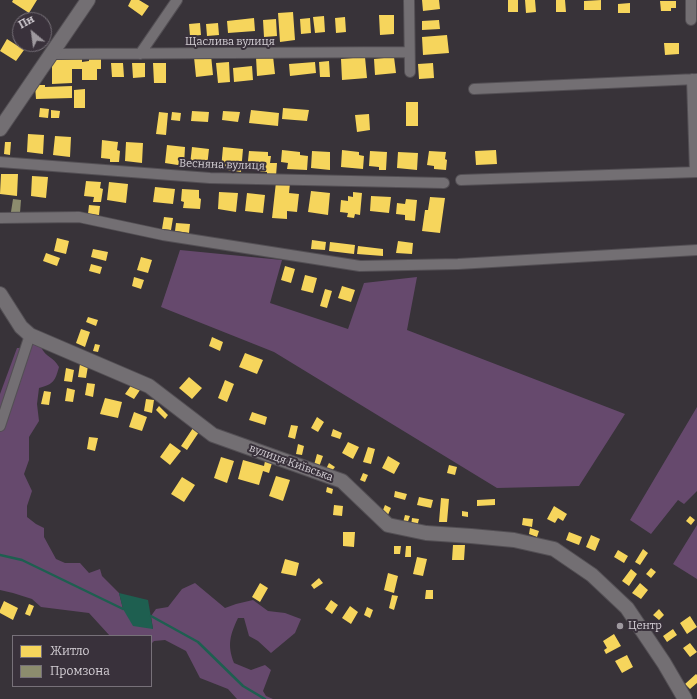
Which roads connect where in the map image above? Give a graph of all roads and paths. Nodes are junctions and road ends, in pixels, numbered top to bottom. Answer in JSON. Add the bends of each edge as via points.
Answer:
{"nodes":[{"id":1,"x":88,"y":0,"type":"edge"},
{"id":2,"x":177,"y":0,"type":"edge"},
{"id":3,"x":409,"y":0,"type":"edge"},
{"id":4,"x":691,"y":0,"type":"edge"},
{"id":5,"x":691,"y":20,"type":"dead end"},
{"id":6,"x":410,"y":52,"type":"junction"},
{"id":7,"x":51,"y":54,"type":"junction"},
{"id":8,"x":140,"y":54,"type":"junction"},
{"id":9,"x":410,"y":72,"type":"dead end"},
{"id":10,"x":694,"y":79,"type":"edge"},
{"id":11,"x":474,"y":89,"type":"dead end"},
{"id":12,"x":0,"y":129,"type":"edge"},
{"id":13,"x":0,"y":162,"type":"edge"},
{"id":14,"x":696,"y":172,"type":"edge"},
{"id":15,"x":461,"y":180,"type":"dead end"},
{"id":16,"x":444,"y":183,"type":"dead end"},
{"id":17,"x":0,"y":218,"type":"edge"},
{"id":18,"x":697,"y":250,"type":"edge"},
{"id":19,"x":0,"y":294,"type":"edge"},
{"id":20,"x":30,"y":335,"type":"junction"},
{"id":21,"x":0,"y":426,"type":"edge"},
{"id":22,"x":685,"y":699,"type":"edge"}],
"edges":[{"from":1,"to":7,"type":"street"},
{"from":2,"to":8,"type":"street"},
{"from":3,"to":6,"type":"street"},
{"from":4,"to":5,"type":"street"},
{"from":6,"to":8,"type":"street","name":"Щаслива вулиця"},
{"from":6,"to":9,"type":"street"},
{"from":7,"to":8,"type":"street","name":"Щаслива вулиця"},
{"from":7,"to":12,"type":"street"},
{"from":10,"to":11,"type":"street"},
{"from":10,"to":14,"type":"street"},
{"from":13,"to":16,"type":"street","name":"Весняна вулиця","via":[[210,178]]},
{"from":14,"to":15,"type":"street"},
{"from":17,"to":18,"type":"street","via":[[79,217],[163,235],[360,266],[458,264]]},
{"from":19,"to":20,"type":"street","name":"вулиця Київська","via":[[21,327]]},
{"from":20,"to":21,"type":"street"},
{"from":20,"to":22,"type":"street","name":"вулиця Київська","via":[[149,386],[213,435],[342,481],[388,525],[426,533],[514,540],[554,549],[592,575],[627,608]]}]}
